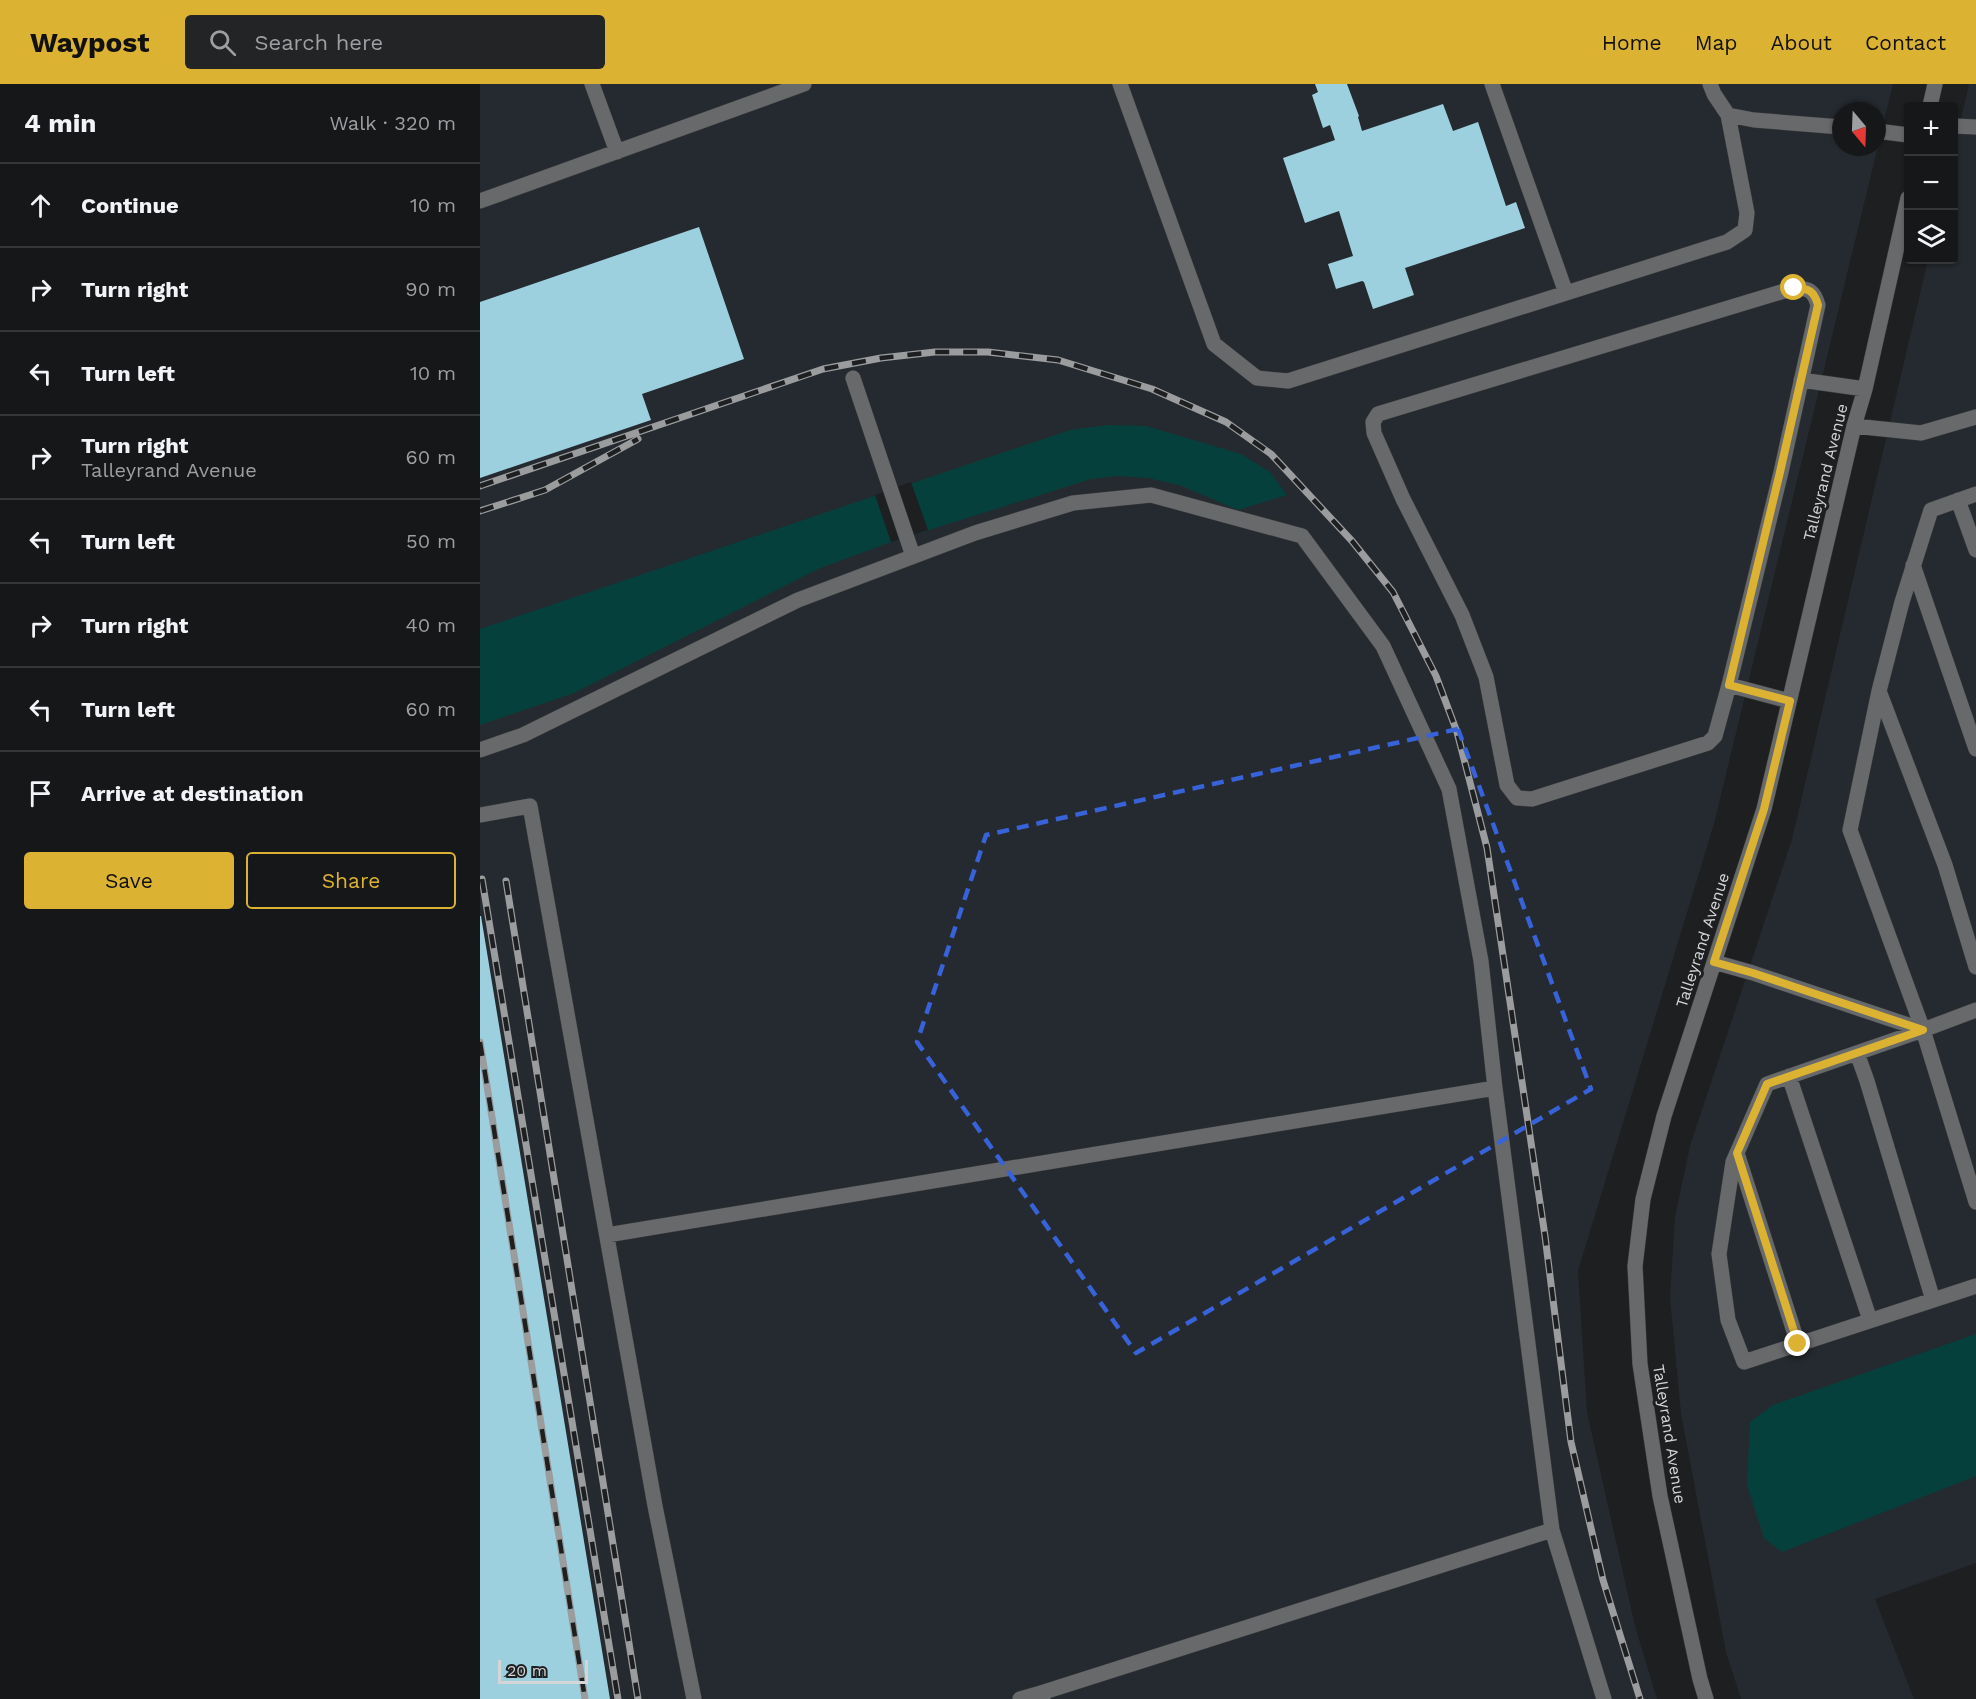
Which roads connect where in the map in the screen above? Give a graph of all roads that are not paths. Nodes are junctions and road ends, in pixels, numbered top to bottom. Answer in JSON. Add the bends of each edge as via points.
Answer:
{"nodes":[{"id":1,"x":592,"y":84,"type":"edge"},
{"id":2,"x":804,"y":84,"type":"edge"},
{"id":3,"x":1120,"y":84,"type":"edge"},
{"id":4,"x":1492,"y":84,"type":"edge"},
{"id":5,"x":1710,"y":84,"type":"edge"},
{"id":6,"x":1935,"y":84,"type":"edge"},
{"id":7,"x":771,"y":90,"type":"edge"},
{"id":8,"x":1931,"y":102,"type":"edge"},
{"id":9,"x":1728,"y":115,"type":"junction"},
{"id":10,"x":1832,"y":126,"type":"edge"},
{"id":11,"x":1958,"y":126,"type":"edge"},
{"id":12,"x":1976,"y":127,"type":"edge"},
{"id":13,"x":1886,"y":132,"type":"edge"},
{"id":14,"x":1904,"y":134,"type":"edge"},
{"id":15,"x":617,"y":152,"type":"junction"},
{"id":16,"x":480,"y":201,"type":"edge"},
{"id":17,"x":1905,"y":210,"type":"edge"},
{"id":18,"x":1566,"y":293,"type":"junction"},
{"id":19,"x":853,"y":378,"type":"dead end"},
{"id":20,"x":1801,"y":380,"type":"junction"},
{"id":21,"x":1865,"y":389,"type":"junction"},
{"id":22,"x":1976,"y":417,"type":"edge"},
{"id":23,"x":1854,"y":426,"type":"junction"},
{"id":24,"x":1976,"y":494,"type":"edge"},
{"id":25,"x":1958,"y":500,"type":"junction"},
{"id":26,"x":1976,"y":550,"type":"edge"},
{"id":27,"x":913,"y":556,"type":"junction"},
{"id":28,"x":1914,"y":565,"type":"junction"},
{"id":29,"x":1729,"y":685,"type":"junction"},
{"id":30,"x":1879,"y":692,"type":"junction"},
{"id":31,"x":1790,"y":701,"type":"junction"},
{"id":32,"x":1976,"y":749,"type":"edge"},
{"id":33,"x":480,"y":750,"type":"edge"},
{"id":34,"x":480,"y":815,"type":"edge"},
{"id":35,"x":1714,"y":962,"type":"junction"},
{"id":36,"x":1976,"y":967,"type":"edge"},
{"id":37,"x":1976,"y":1010,"type":"edge"},
{"id":38,"x":1923,"y":1030,"type":"junction"},
{"id":39,"x":1857,"y":1053,"type":"junction"},
{"id":40,"x":1789,"y":1076,"type":"junction"},
{"id":41,"x":1495,"y":1088,"type":"junction"},
{"id":42,"x":1737,"y":1153,"type":"junction"},
{"id":43,"x":1976,"y":1202,"type":"edge"},
{"id":44,"x":607,"y":1235,"type":"junction"},
{"id":45,"x":1976,"y":1286,"type":"edge"},
{"id":46,"x":1933,"y":1300,"type":"junction"},
{"id":47,"x":1870,"y":1320,"type":"junction"},
{"id":48,"x":1798,"y":1344,"type":"junction"},
{"id":49,"x":1552,"y":1530,"type":"junction"},
{"id":50,"x":1042,"y":1696,"type":"edge"},
{"id":51,"x":694,"y":1699,"type":"edge"},
{"id":52,"x":1020,"y":1699,"type":"edge"},
{"id":53,"x":1604,"y":1699,"type":"edge"},
{"id":54,"x":1707,"y":1699,"type":"edge"}],
"edges":[{"from":1,"to":15,"type":"street"},
{"from":2,"to":7,"type":"street"},
{"from":3,"to":18,"type":"street","via":[[1214,344],[1257,378],[1288,381]]},
{"from":4,"to":18,"type":"street"},
{"from":5,"to":9,"type":"street"},
{"from":6,"to":8,"type":"street"},
{"from":7,"to":15,"type":"street"},
{"from":9,"to":10,"type":"street"},
{"from":9,"to":18,"type":"street","via":[[1747,213],[1745,230],[1727,242]]},
{"from":11,"to":12,"type":"street"},
{"from":13,"to":14,"type":"street"},
{"from":15,"to":16,"type":"street"},
{"from":17,"to":21,"type":"street","name":"Talleyrand Avenue"},
{"from":19,"to":27,"type":"street"},
{"from":20,"to":21,"type":"street"},
{"from":20,"to":29,"type":"street"},
{"from":20,"to":29,"type":"street","via":[[1818,305],[1815,294],[1807,288],[1794,288],[1378,414],[1373,422],[1374,433],[1403,499],[1462,615],[1486,677],[1507,785],[1517,798],[1532,799],[1708,743],[1715,736]]},
{"from":21,"to":23,"type":"street","name":"Talleyrand Avenue"},
{"from":22,"to":23,"type":"street","via":[[1921,433]]},
{"from":23,"to":31,"type":"street","name":"Talleyrand Avenue"},
{"from":24,"to":25,"type":"street"},
{"from":25,"to":26,"type":"street"},
{"from":25,"to":28,"type":"street","via":[[1931,510]]},
{"from":27,"to":33,"type":"street","via":[[798,600],[523,735]]},
{"from":27,"to":41,"type":"street","via":[[1073,503],[1151,495],[1302,536],[1383,646],[1449,789],[1481,961]]},
{"from":28,"to":30,"type":"street"},
{"from":28,"to":32,"type":"street"},
{"from":29,"to":31,"type":"street"},
{"from":30,"to":36,"type":"street","via":[[1945,865]]},
{"from":30,"to":38,"type":"street","via":[[1850,830]]},
{"from":31,"to":35,"type":"street","name":"Talleyrand Avenue","via":[[1764,809]]},
{"from":34,"to":44,"type":"street","via":[[530,806]]},
{"from":35,"to":38,"type":"street"},
{"from":35,"to":54,"type":"street","name":"Talleyrand Avenue","via":[[1661,1127],[1643,1199],[1635,1266],[1640,1364],[1660,1496]]},
{"from":37,"to":38,"type":"street"},
{"from":38,"to":39,"type":"street"},
{"from":38,"to":43,"type":"street"},
{"from":39,"to":40,"type":"street"},
{"from":39,"to":46,"type":"street"},
{"from":40,"to":42,"type":"street","via":[[1767,1084]]},
{"from":40,"to":47,"type":"street"},
{"from":41,"to":44,"type":"street"},
{"from":41,"to":49,"type":"street"},
{"from":42,"to":48,"type":"street"},
{"from":42,"to":48,"type":"street","via":[[1719,1254],[1728,1320],[1744,1362]]},
{"from":44,"to":51,"type":"street"},
{"from":45,"to":46,"type":"street"},
{"from":46,"to":47,"type":"street"},
{"from":47,"to":48,"type":"street"},
{"from":49,"to":50,"type":"street"},
{"from":49,"to":53,"type":"street"},
{"from":50,"to":52,"type":"street"}]}
